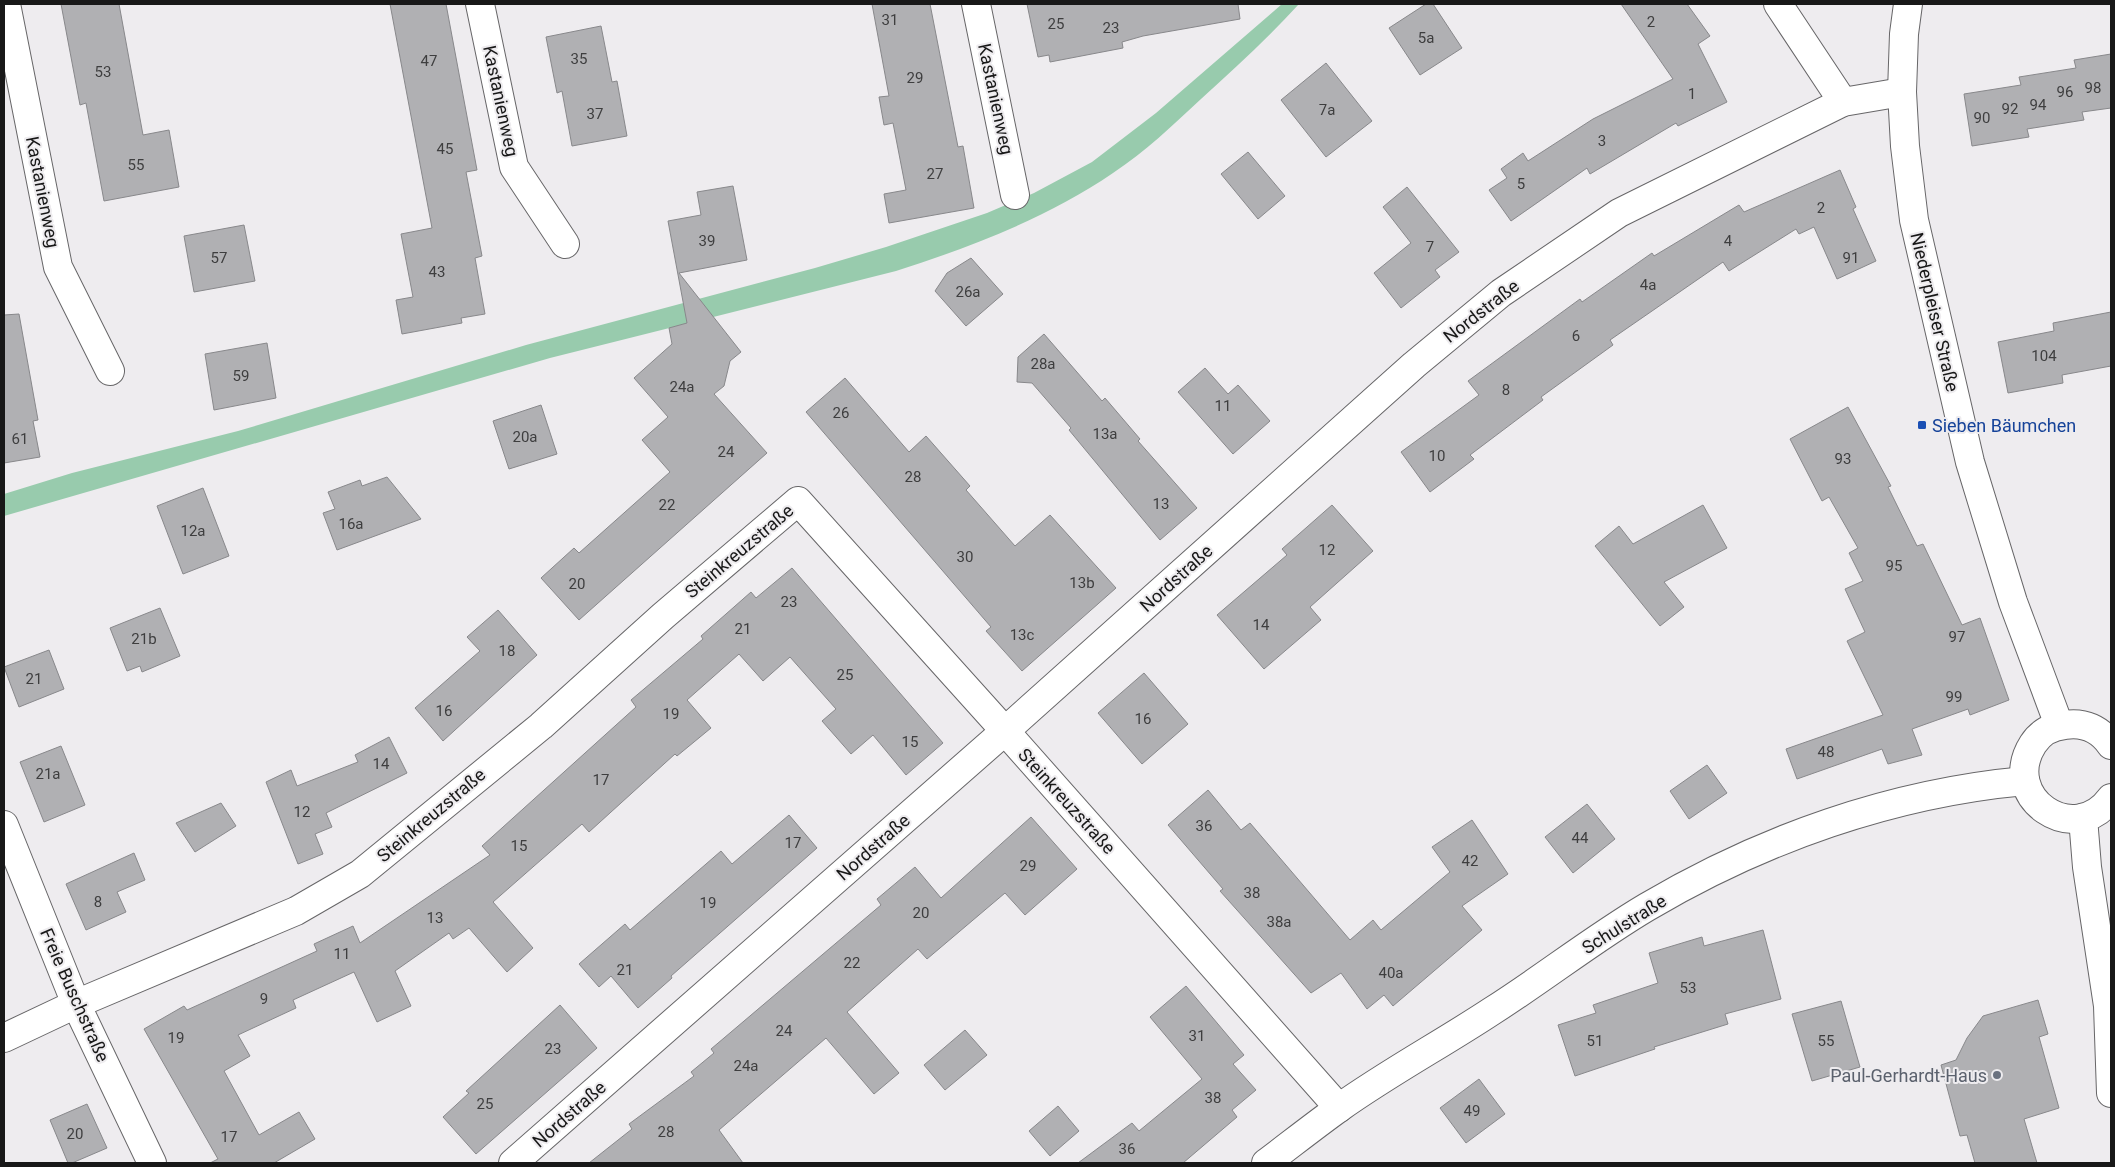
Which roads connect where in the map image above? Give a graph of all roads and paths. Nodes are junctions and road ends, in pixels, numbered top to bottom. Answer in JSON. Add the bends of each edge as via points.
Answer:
{"nodes":[{"id":1,"x":6,"y":4,"type":"edge"},
{"id":2,"x":480,"y":4,"type":"edge"},
{"id":3,"x":976,"y":4,"type":"edge"},
{"id":4,"x":1778,"y":4,"type":"edge"},
{"id":5,"x":1908,"y":4,"type":"edge"},
{"id":6,"x":1902,"y":92,"type":"junction"},
{"id":7,"x":1843,"y":102,"type":"junction"},
{"id":8,"x":1015,"y":195,"type":"dead end"},
{"id":9,"x":565,"y":244,"type":"dead end"},
{"id":10,"x":110,"y":371,"type":"dead end"},
{"id":11,"x":1018,"y":719,"type":"junction"},
{"id":12,"x":2059,"y":725,"type":"junction"},
{"id":13,"x":2111,"y":745,"type":"edge"},
{"id":14,"x":2025,"y":782,"type":"junction"},
{"id":15,"x":2111,"y":798,"type":"edge"},
{"id":16,"x":2083,"y":818,"type":"junction"},
{"id":17,"x":4,"y":825,"type":"edge"},
{"id":18,"x":76,"y":1004,"type":"junction"},
{"id":19,"x":4,"y":1038,"type":"edge"},
{"id":20,"x":2111,"y":1093,"type":"edge"},
{"id":21,"x":1339,"y":1108,"type":"junction"},
{"id":22,"x":152,"y":1163,"type":"edge"},
{"id":23,"x":513,"y":1163,"type":"edge"},
{"id":24,"x":1266,"y":1163,"type":"edge"}],
"edges":[{"from":1,"to":10,"type":"street","name":"Kastanienweg","via":[[58,267]]},
{"from":2,"to":9,"type":"street","name":"Kastanienweg","via":[[514,167]]},
{"from":3,"to":8,"type":"street","name":"Kastanienweg"},
{"from":4,"to":7,"type":"street"},
{"from":5,"to":6,"type":"street","name":"Niederpleiser Straße"},
{"from":6,"to":7,"type":"street","name":"Nordstraße"},
{"from":6,"to":12,"type":"street","name":"Niederpleiser Straße","via":[[1914,220],[1970,462],[2013,602]]},
{"from":7,"to":11,"type":"street","name":"Nordstraße","via":[[1619,212],[1501,293],[1414,364]]},
{"from":11,"to":18,"type":"street","name":"Steinkreuzstraße","via":[[798,501],[541,726],[360,874],[296,911]]},
{"from":11,"to":21,"type":"street","name":"Steinkreuzstraße"},
{"from":11,"to":23,"type":"street","name":"Nordstraße"},
{"from":12,"to":13,"type":"street","via":[[2076,723],[2091,727]]},
{"from":12,"to":14,"type":"street","via":[[2035,741],[2024,767]]},
{"from":14,"to":16,"type":"street","via":[[2031,796],[2053,815]]},
{"from":14,"to":21,"type":"street","name":"Schulstraße","via":[[1976,786],[1887,805],[1725,864],[1646,908],[1495,1010]]},
{"from":15,"to":16,"type":"street","via":[[2096,813]]},
{"from":16,"to":20,"type":"street","via":[[2108,1006]]},
{"from":17,"to":18,"type":"street","name":"Freie Buschstraße"},
{"from":18,"to":19,"type":"street","name":"Steinkreuzstraße"},
{"from":18,"to":22,"type":"street","name":"Freie Buschstraße"},
{"from":21,"to":24,"type":"street","name":"Schulstraße"}]}
